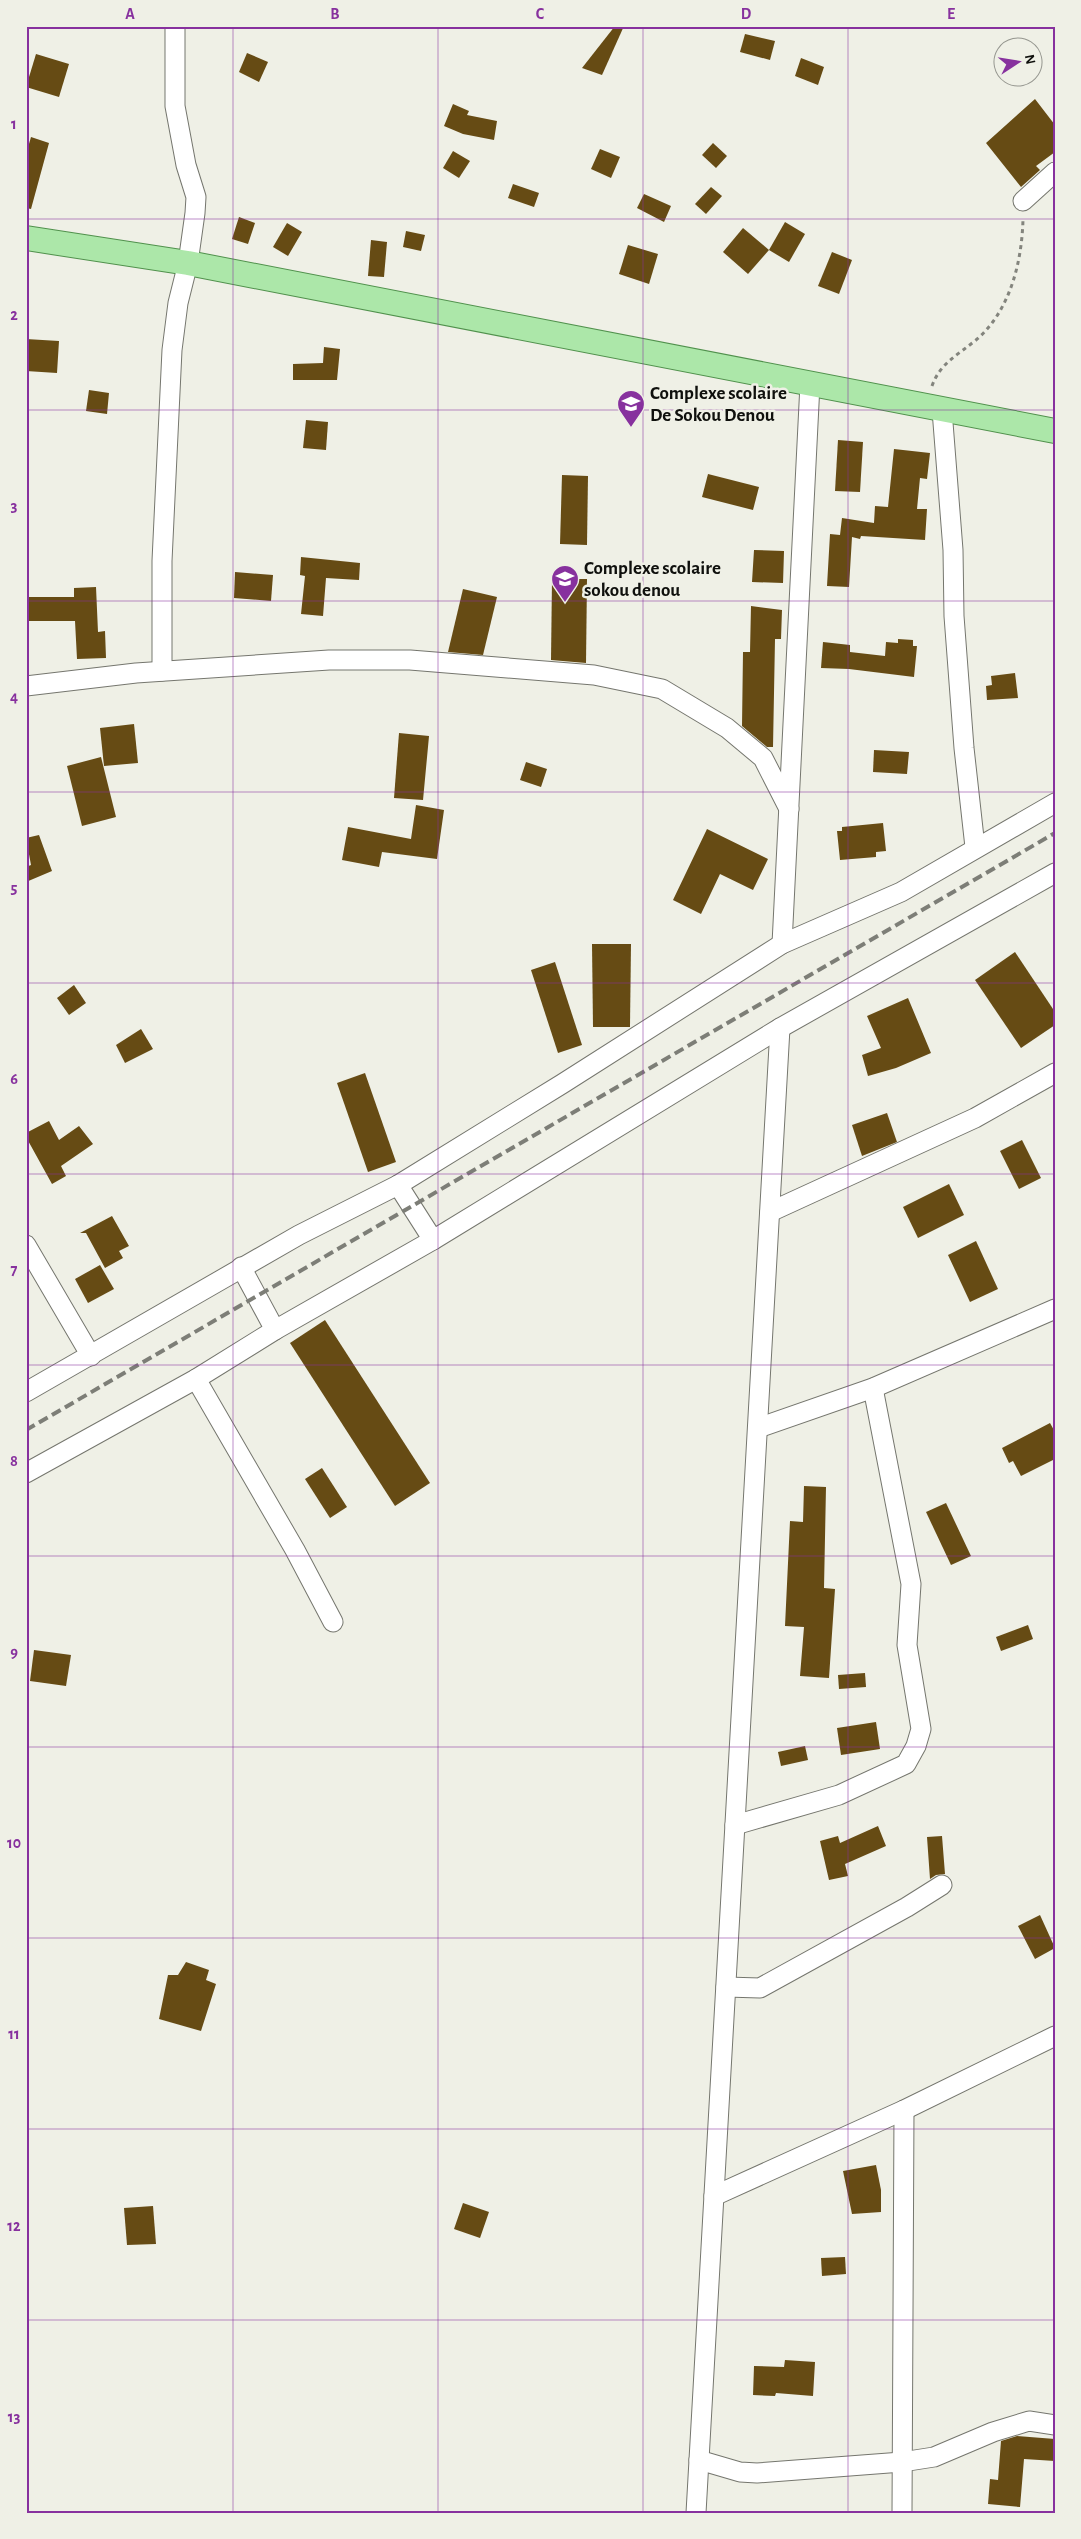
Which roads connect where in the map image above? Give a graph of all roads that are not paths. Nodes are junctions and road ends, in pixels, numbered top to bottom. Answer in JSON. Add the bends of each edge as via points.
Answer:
{"nodes":[{"id":1,"x":175,"y":26,"type":"edge"},
{"id":2,"x":1055,"y":172,"type":"edge"},
{"id":3,"x":1023,"y":201,"type":"road end"},
{"id":4,"x":26,"y":238,"type":"edge"},
{"id":5,"x":188,"y":263,"type":"junction"},
{"id":6,"x":810,"y":384,"type":"junction"},
{"id":7,"x":935,"y":408,"type":"junction"},
{"id":8,"x":1055,"y":431,"type":"edge"},
{"id":9,"x":162,"y":671,"type":"junction"},
{"id":10,"x":26,"y":686,"type":"edge"},
{"id":11,"x":1055,"y":803,"type":"edge"},
{"id":12,"x":788,"y":809,"type":"junction"},
{"id":13,"x":975,"y":847,"type":"junction"},
{"id":14,"x":1055,"y":873,"type":"edge"},
{"id":15,"x":782,"y":944,"type":"junction"},
{"id":16,"x":780,"y":1028,"type":"junction"},
{"id":17,"x":1055,"y":1073,"type":"edge"},
{"id":18,"x":398,"y":1185,"type":"junction"},
{"id":19,"x":770,"y":1212,"type":"junction"},
{"id":20,"x":432,"y":1240,"type":"junction"},
{"id":21,"x":26,"y":1245,"type":"edge"},
{"id":22,"x":241,"y":1267,"type":"junction"},
{"id":23,"x":1055,"y":1309,"type":"edge"},
{"id":24,"x":275,"y":1330,"type":"junction"},
{"id":25,"x":91,"y":1356,"type":"junction"},
{"id":26,"x":196,"y":1379,"type":"junction"},
{"id":27,"x":873,"y":1388,"type":"junction"},
{"id":28,"x":26,"y":1392,"type":"edge"},
{"id":29,"x":758,"y":1428,"type":"junction"},
{"id":30,"x":26,"y":1473,"type":"edge"},
{"id":31,"x":333,"y":1622,"type":"dead end"},
{"id":32,"x":735,"y":1824,"type":"junction"},
{"id":33,"x":942,"y":1885,"type":"dead end"},
{"id":34,"x":726,"y":1987,"type":"junction"},
{"id":35,"x":1055,"y":2036,"type":"edge"},
{"id":36,"x":904,"y":2110,"type":"junction"},
{"id":37,"x":714,"y":2196,"type":"junction"},
{"id":38,"x":1055,"y":2425,"type":"edge"},
{"id":39,"x":699,"y":2460,"type":"junction"},
{"id":40,"x":902,"y":2462,"type":"junction"},
{"id":41,"x":696,"y":2513,"type":"edge"},
{"id":42,"x":902,"y":2513,"type":"edge"}],
"edges":[{"from":1,"to":5,"type":"street","via":[[175,106],[186,166],[196,197]]},
{"from":2,"to":3,"type":"street"},
{"from":4,"to":5,"type":"main road"},
{"from":5,"to":6,"type":"main road"},
{"from":5,"to":9,"type":"street","via":[[178,303],[172,350],[162,561]]},
{"from":6,"to":7,"type":"main road"},
{"from":6,"to":12,"type":"street"},
{"from":7,"to":8,"type":"main road"},
{"from":7,"to":13,"type":"street","via":[[953,550],[954,616]]},
{"from":9,"to":10,"type":"street"},
{"from":9,"to":12,"type":"street","via":[[329,660],[410,660],[623,680],[662,689],[726,728],[763,758]]},
{"from":11,"to":13,"type":"street"},
{"from":12,"to":15,"type":"street"},
{"from":13,"to":15,"type":"street","via":[[901,892]]},
{"from":14,"to":16,"type":"street"},
{"from":15,"to":18,"type":"street"},
{"from":16,"to":19,"type":"street"},
{"from":16,"to":20,"type":"street"},
{"from":17,"to":19,"type":"street","via":[[975,1118]]},
{"from":18,"to":20,"type":"street"},
{"from":18,"to":22,"type":"street"},
{"from":19,"to":29,"type":"street"},
{"from":20,"to":24,"type":"street"},
{"from":21,"to":25,"type":"street"},
{"from":22,"to":24,"type":"street"},
{"from":22,"to":25,"type":"street"},
{"from":23,"to":27,"type":"street"},
{"from":24,"to":26,"type":"street"},
{"from":25,"to":28,"type":"street"},
{"from":26,"to":30,"type":"street"},
{"from":26,"to":31,"type":"street"},
{"from":27,"to":29,"type":"street"},
{"from":27,"to":32,"type":"street","via":[[911,1584],[908,1645],[921,1729],[916,1746],[906,1764],[839,1795]]},
{"from":29,"to":32,"type":"street"},
{"from":32,"to":34,"type":"street"},
{"from":33,"to":34,"type":"street","via":[[760,1988]]},
{"from":34,"to":37,"type":"street"},
{"from":35,"to":36,"type":"street"},
{"from":36,"to":37,"type":"street"},
{"from":36,"to":40,"type":"street"},
{"from":37,"to":39,"type":"street"},
{"from":38,"to":40,"type":"street","via":[[1029,2421],[993,2432],[934,2458]]},
{"from":39,"to":40,"type":"street","via":[[740,2472],[758,2473]]},
{"from":39,"to":41,"type":"street"},
{"from":40,"to":42,"type":"street"}]}
